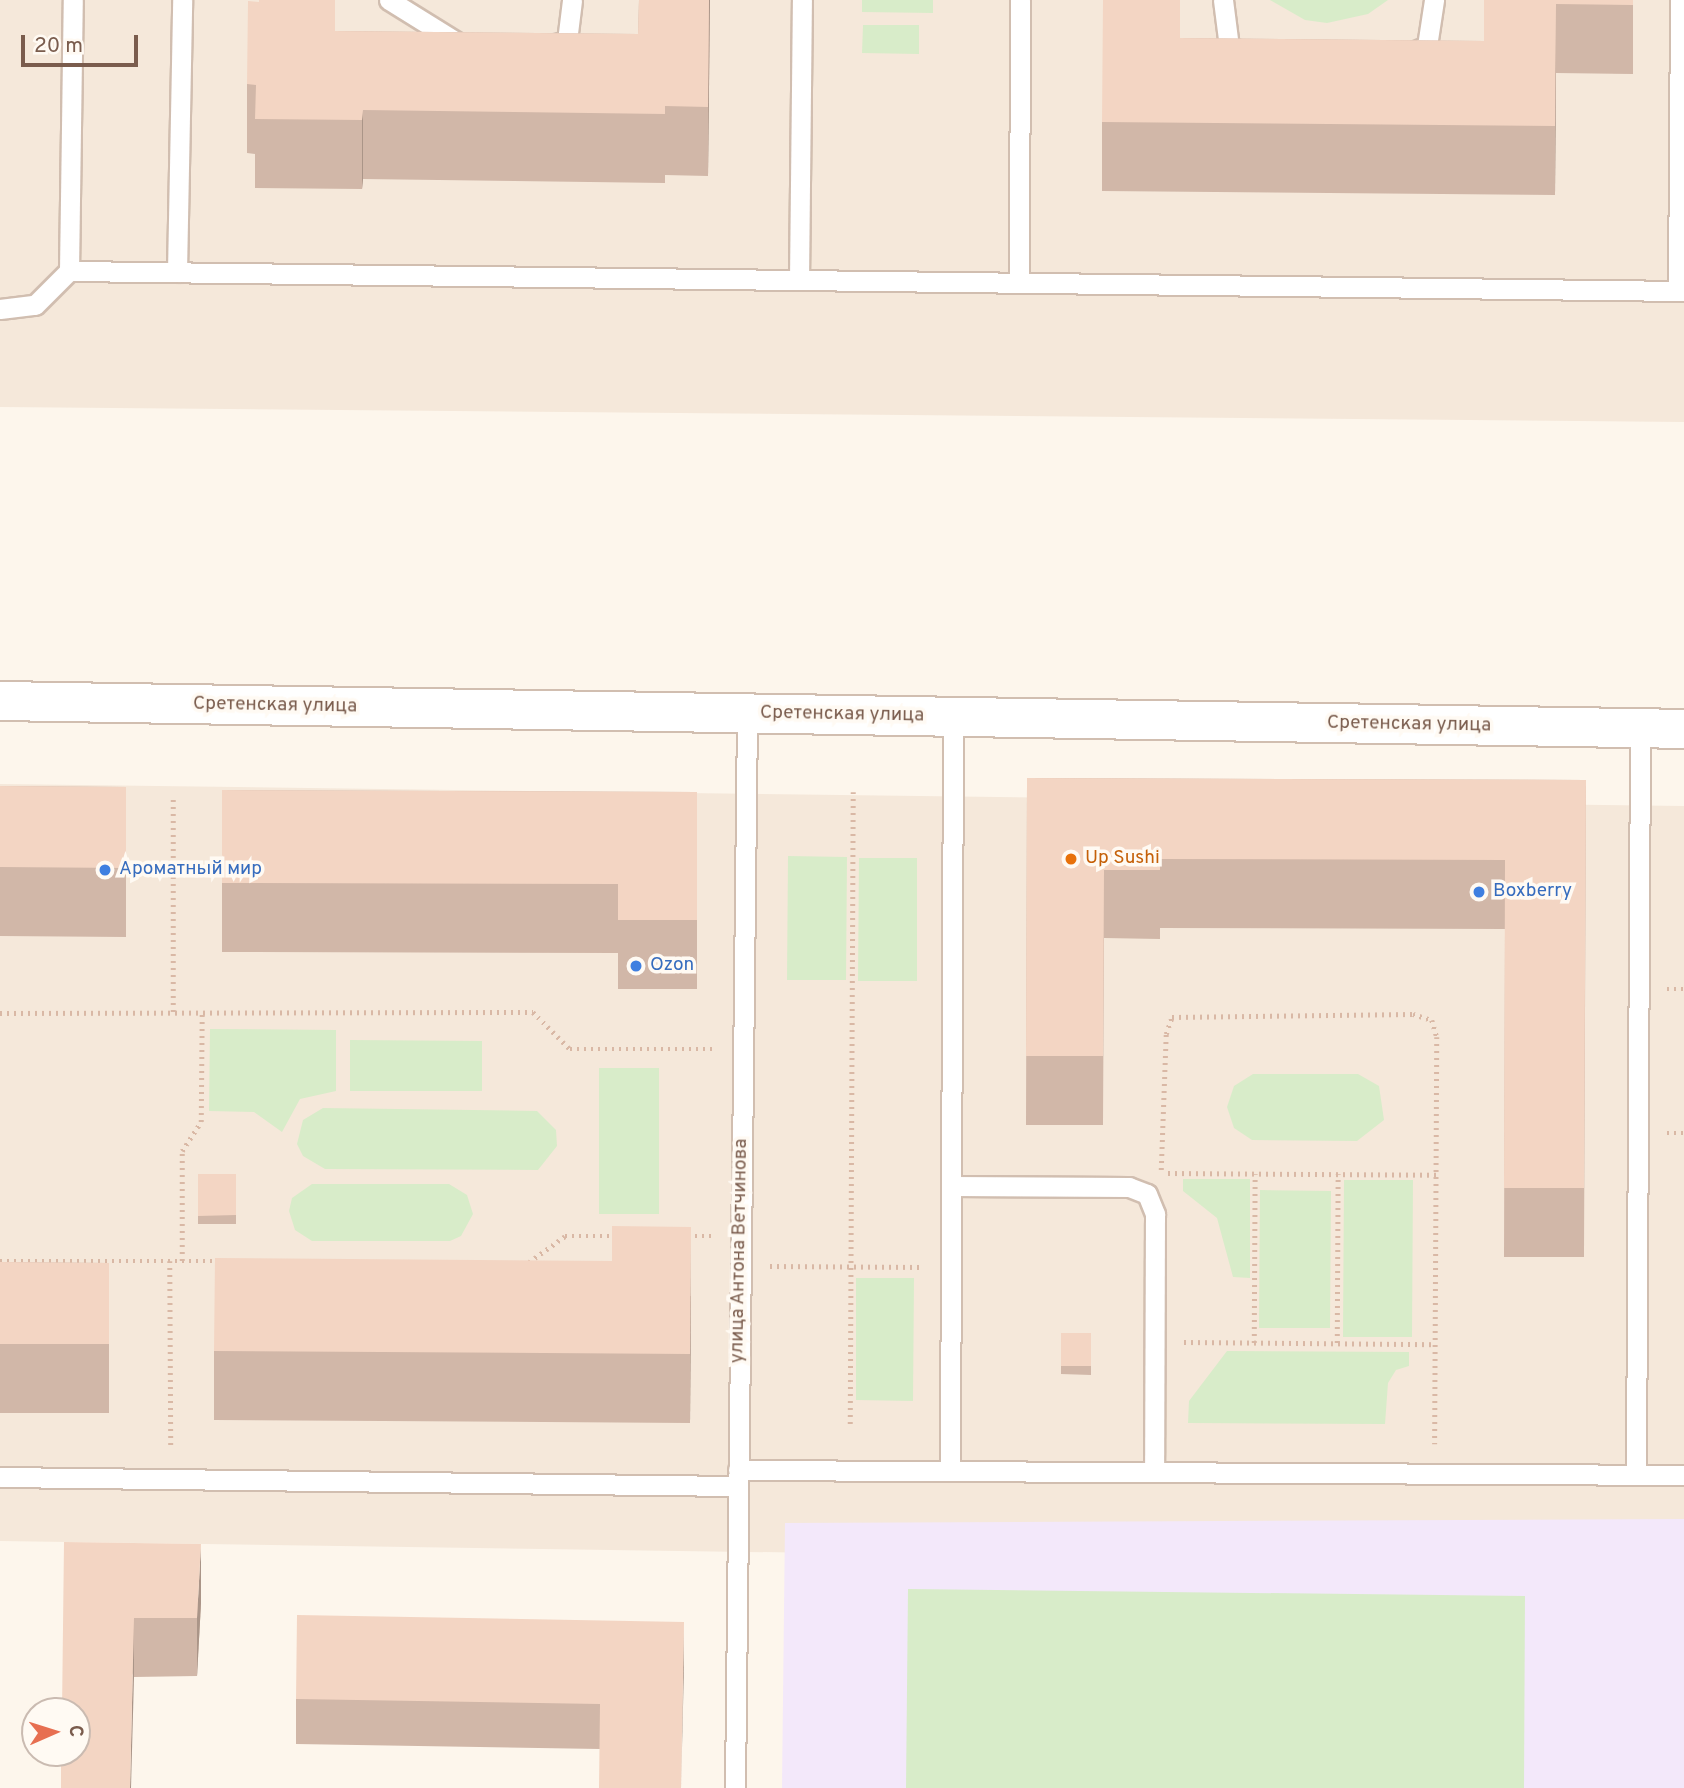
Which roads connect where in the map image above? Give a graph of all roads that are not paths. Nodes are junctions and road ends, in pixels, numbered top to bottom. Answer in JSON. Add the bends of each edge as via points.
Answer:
{"nodes":[{"id":1,"x":73,"y":0,"type":"edge"},
{"id":2,"x":182,"y":0,"type":"edge"},
{"id":3,"x":389,"y":0,"type":"edge"},
{"id":4,"x":572,"y":0,"type":"edge"},
{"id":5,"x":802,"y":0,"type":"edge"},
{"id":6,"x":1020,"y":0,"type":"edge"},
{"id":7,"x":1223,"y":0,"type":"edge"},
{"id":8,"x":1434,"y":0,"type":"edge"},
{"id":9,"x":1679,"y":0,"type":"edge"},
{"id":10,"x":478,"y":44,"type":"edge"},
{"id":11,"x":529,"y":45,"type":"edge"},
{"id":12,"x":1272,"y":52,"type":"edge"},
{"id":13,"x":1382,"y":53,"type":"edge"},
{"id":14,"x":69,"y":271,"type":"junction"},
{"id":15,"x":177,"y":272,"type":"junction"},
{"id":16,"x":799,"y":280,"type":"junction"},
{"id":17,"x":1019,"y":283,"type":"junction"},
{"id":18,"x":1681,"y":291,"type":"edge"},
{"id":19,"x":0,"y":309,"type":"edge"},
{"id":20,"x":0,"y":701,"type":"edge"},
{"id":21,"x":747,"y":714,"type":"junction"},
{"id":22,"x":953,"y":717,"type":"junction"},
{"id":23,"x":1640,"y":729,"type":"junction"},
{"id":24,"x":1684,"y":729,"type":"edge"},
{"id":25,"x":951,"y":1186,"type":"junction"},
{"id":26,"x":950,"y":1471,"type":"junction"},
{"id":27,"x":1154,"y":1472,"type":"junction"},
{"id":28,"x":1636,"y":1475,"type":"junction"},
{"id":29,"x":1684,"y":1475,"type":"edge"},
{"id":30,"x":0,"y":1478,"type":"edge"},
{"id":31,"x":738,"y":1478,"type":"junction"},
{"id":32,"x":735,"y":1788,"type":"edge"}],
"edges":[{"from":1,"to":14,"type":"lane"},
{"from":2,"to":15,"type":"lane"},
{"from":3,"to":10,"type":"lane","via":[[441,36]]},
{"from":4,"to":11,"type":"lane","via":[[568,41]]},
{"from":5,"to":16,"type":"lane"},
{"from":6,"to":17,"type":"lane"},
{"from":7,"to":12,"type":"lane","via":[[1229,47]]},
{"from":8,"to":13,"type":"lane","via":[[1427,46]]},
{"from":9,"to":18,"type":"lane"},
{"from":14,"to":15,"type":"lane"},
{"from":14,"to":19,"type":"lane","via":[[35,305]]},
{"from":15,"to":16,"type":"lane"},
{"from":16,"to":17,"type":"lane"},
{"from":17,"to":18,"type":"lane"},
{"from":20,"to":21,"type":"street","name":"Сретенская улица"},
{"from":21,"to":22,"type":"street","name":"Сретенская улица"},
{"from":21,"to":31,"type":"lane","name":"улица Антона Ветчинова"},
{"from":22,"to":23,"type":"street","name":"Сретенская улица"},
{"from":22,"to":25,"type":"lane"},
{"from":23,"to":24,"type":"street","name":"Сретенская улица"},
{"from":23,"to":28,"type":"lane"},
{"from":25,"to":26,"type":"lane"},
{"from":25,"to":27,"type":"lane","via":[[1129,1186],[1147,1194],[1156,1214]]},
{"from":26,"to":27,"type":"lane"},
{"from":26,"to":31,"type":"lane"},
{"from":27,"to":28,"type":"lane"},
{"from":28,"to":29,"type":"lane"},
{"from":30,"to":31,"type":"lane"},
{"from":31,"to":32,"type":"lane","name":"улица Антона Ветчинова"}]}
